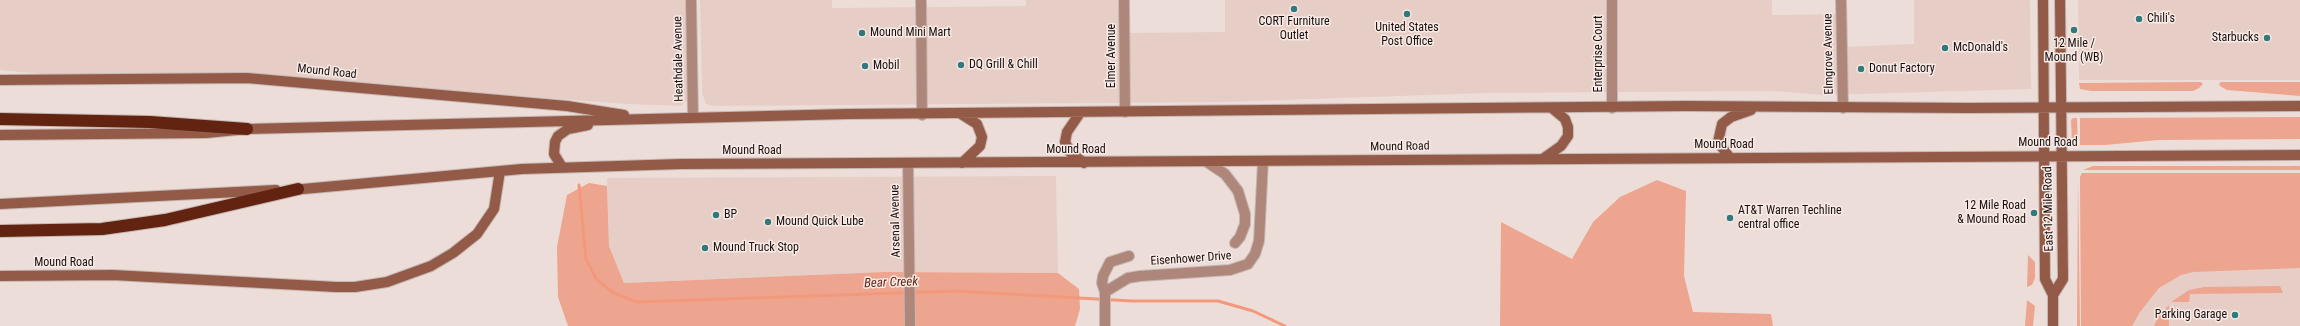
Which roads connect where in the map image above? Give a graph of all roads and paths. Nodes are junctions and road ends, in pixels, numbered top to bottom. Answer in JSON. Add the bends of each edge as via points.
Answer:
{"nodes":[{"id":1,"x":691,"y":0,"type":"edge"},
{"id":2,"x":922,"y":0,"type":"edge"},
{"id":3,"x":1124,"y":0,"type":"edge"},
{"id":4,"x":1612,"y":0,"type":"edge"},
{"id":5,"x":1841,"y":0,"type":"edge"},
{"id":6,"x":2043,"y":0,"type":"edge"},
{"id":7,"x":2060,"y":0,"type":"edge"},
{"id":8,"x":0,"y":80,"type":"edge"},
{"id":9,"x":2300,"y":106,"type":"edge"},
{"id":10,"x":1758,"y":107,"type":"junction"},
{"id":11,"x":2043,"y":107,"type":"junction"},
{"id":12,"x":2061,"y":107,"type":"junction"},
{"id":13,"x":1612,"y":108,"type":"junction"},
{"id":14,"x":1843,"y":108,"type":"junction"},
{"id":15,"x":1553,"y":109,"type":"junction"},
{"id":16,"x":1125,"y":112,"type":"junction"},
{"id":17,"x":1080,"y":113,"type":"junction"},
{"id":18,"x":961,"y":114,"type":"junction"},
{"id":19,"x":922,"y":115,"type":"junction"},
{"id":20,"x":693,"y":117,"type":"junction"},
{"id":21,"x":649,"y":118,"type":"junction"},
{"id":22,"x":619,"y":119,"type":"junction"},
{"id":23,"x":0,"y":120,"type":"edge"},
{"id":24,"x":247,"y":129,"type":"junction"},
{"id":25,"x":0,"y":135,"type":"edge"},
{"id":26,"x":2300,"y":152,"type":"edge"},
{"id":27,"x":2287,"y":155,"type":"junction"},
{"id":28,"x":2300,"y":155,"type":"edge"},
{"id":29,"x":2044,"y":156,"type":"junction"},
{"id":30,"x":2062,"y":156,"type":"junction"},
{"id":31,"x":1544,"y":158,"type":"junction"},
{"id":32,"x":1730,"y":158,"type":"junction"},
{"id":33,"x":1263,"y":161,"type":"junction"},
{"id":34,"x":1206,"y":162,"type":"junction"},
{"id":35,"x":908,"y":163,"type":"junction"},
{"id":36,"x":962,"y":163,"type":"junction"},
{"id":37,"x":1084,"y":163,"type":"junction"},
{"id":38,"x":562,"y":167,"type":"junction"},
{"id":39,"x":500,"y":171,"type":"junction"},
{"id":40,"x":298,"y":189,"type":"junction"},
{"id":41,"x":0,"y":204,"type":"edge"},
{"id":42,"x":0,"y":231,"type":"edge"},
{"id":43,"x":1235,"y":243,"type":"dead end"},
{"id":44,"x":1129,"y":256,"type":"dead end"},
{"id":45,"x":0,"y":276,"type":"edge"},
{"id":46,"x":1105,"y":292,"type":"junction"},
{"id":47,"x":2053,"y":295,"type":"junction"},
{"id":48,"x":910,"y":326,"type":"edge"},
{"id":49,"x":1104,"y":326,"type":"edge"},
{"id":50,"x":2053,"y":326,"type":"edge"}],
"edges":[{"from":1,"to":20,"type":"street","name":"Heathdale Avenue"},
{"from":2,"to":19,"type":"street"},
{"from":3,"to":16,"type":"street","name":"Elmer Avenue"},
{"from":4,"to":13,"type":"street","name":"Enterprise Court"},
{"from":5,"to":14,"type":"street","name":"Elmgrove Avenue"},
{"from":6,"to":11,"type":"main road","name":"East 12 Mile Road"},
{"from":7,"to":12,"type":"main road","name":"East 12 Mile Road"},
{"from":8,"to":21,"type":"main road","name":"Mound Road","via":[[247,78],[567,106]]},
{"from":9,"to":12,"type":"main road","name":"Mound Road"},
{"from":10,"to":13,"type":"main road","name":"Mound Road"},
{"from":10,"to":14,"type":"main road","name":"Mound Road"},
{"from":10,"to":32,"type":"main road","via":[[1731,117],[1722,124],[1718,142]]},
{"from":11,"to":12,"type":"main road","name":"Mound Road"},
{"from":11,"to":14,"type":"main road","name":"Mound Road"},
{"from":11,"to":29,"type":"main road","name":"East 12 Mile Road"},
{"from":12,"to":30,"type":"main road","name":"East 12 Mile Road"},
{"from":13,"to":15,"type":"main road","name":"Mound Road"},
{"from":15,"to":16,"type":"main road","name":"Mound Road"},
{"from":15,"to":31,"type":"main road","via":[[1565,119],[1568,136],[1561,146]]},
{"from":16,"to":17,"type":"main road","name":"Mound Road"},
{"from":17,"to":18,"type":"main road","name":"Mound Road"},
{"from":17,"to":37,"type":"main road","via":[[1067,132],[1064,142],[1070,152]]},
{"from":18,"to":19,"type":"main road","name":"Mound Road"},
{"from":18,"to":36,"type":"main road","via":[[977,124],[982,137],[980,146]]},
{"from":19,"to":20,"type":"main road","name":"Mound Road"},
{"from":20,"to":21,"type":"main road","name":"Mound Road"},
{"from":21,"to":22,"type":"main road","name":"Mound Road"},
{"from":22,"to":24,"type":"main road","name":"Mound Road"},
{"from":22,"to":38,"type":"main road","via":[[568,129],[558,136],[554,154]]},
{"from":23,"to":24,"type":"highway","via":[[150,122]]},
{"from":24,"to":25,"type":"main road","name":"Mound Road","via":[[206,134]]},
{"from":26,"to":27,"type":"main road"},
{"from":27,"to":28,"type":"main road","name":"Mound Road"},
{"from":27,"to":30,"type":"main road","name":"Mound Road"},
{"from":29,"to":30,"type":"main road","name":"Mound Road"},
{"from":29,"to":32,"type":"main road","name":"Mound Road"},
{"from":29,"to":47,"type":"main road","name":"East 12 Mile Road","via":[[2045,279]]},
{"from":30,"to":47,"type":"main road","name":"East 12 Mile Road","via":[[2063,279]]},
{"from":31,"to":32,"type":"main road","name":"Mound Road"},
{"from":31,"to":33,"type":"main road","name":"Mound Road"},
{"from":33,"to":34,"type":"main road","name":"Mound Road"},
{"from":33,"to":46,"type":"street","name":"Eisenhower Drive","via":[[1259,241],[1255,254],[1248,264],[1230,270],[1128,278]]},
{"from":34,"to":37,"type":"main road","name":"Mound Road"},
{"from":34,"to":43,"type":"street","name":"Eisenhower Drive","via":[[1225,174],[1238,191],[1245,214],[1245,224]]},
{"from":35,"to":36,"type":"main road","name":"Mound Road"},
{"from":35,"to":38,"type":"main road","name":"Mound Road"},
{"from":35,"to":48,"type":"street","name":"Arsenal Avenue"},
{"from":36,"to":37,"type":"main road","name":"Mound Road"},
{"from":38,"to":39,"type":"main road","name":"Mound Road"},
{"from":39,"to":40,"type":"main road","name":"Mound Road"},
{"from":39,"to":45,"type":"main road","name":"Mound Road","via":[[494,209],[477,234],[431,266],[382,283],[336,287],[113,275]]},
{"from":40,"to":41,"type":"main road","name":"Mound Road"},
{"from":40,"to":42,"type":"highway","via":[[165,220],[109,228]]},
{"from":44,"to":46,"type":"street","via":[[1115,259],[1106,268],[1102,283]]},
{"from":46,"to":49,"type":"street"},
{"from":47,"to":50,"type":"main road","name":"East 12 Mile Road"}]}
